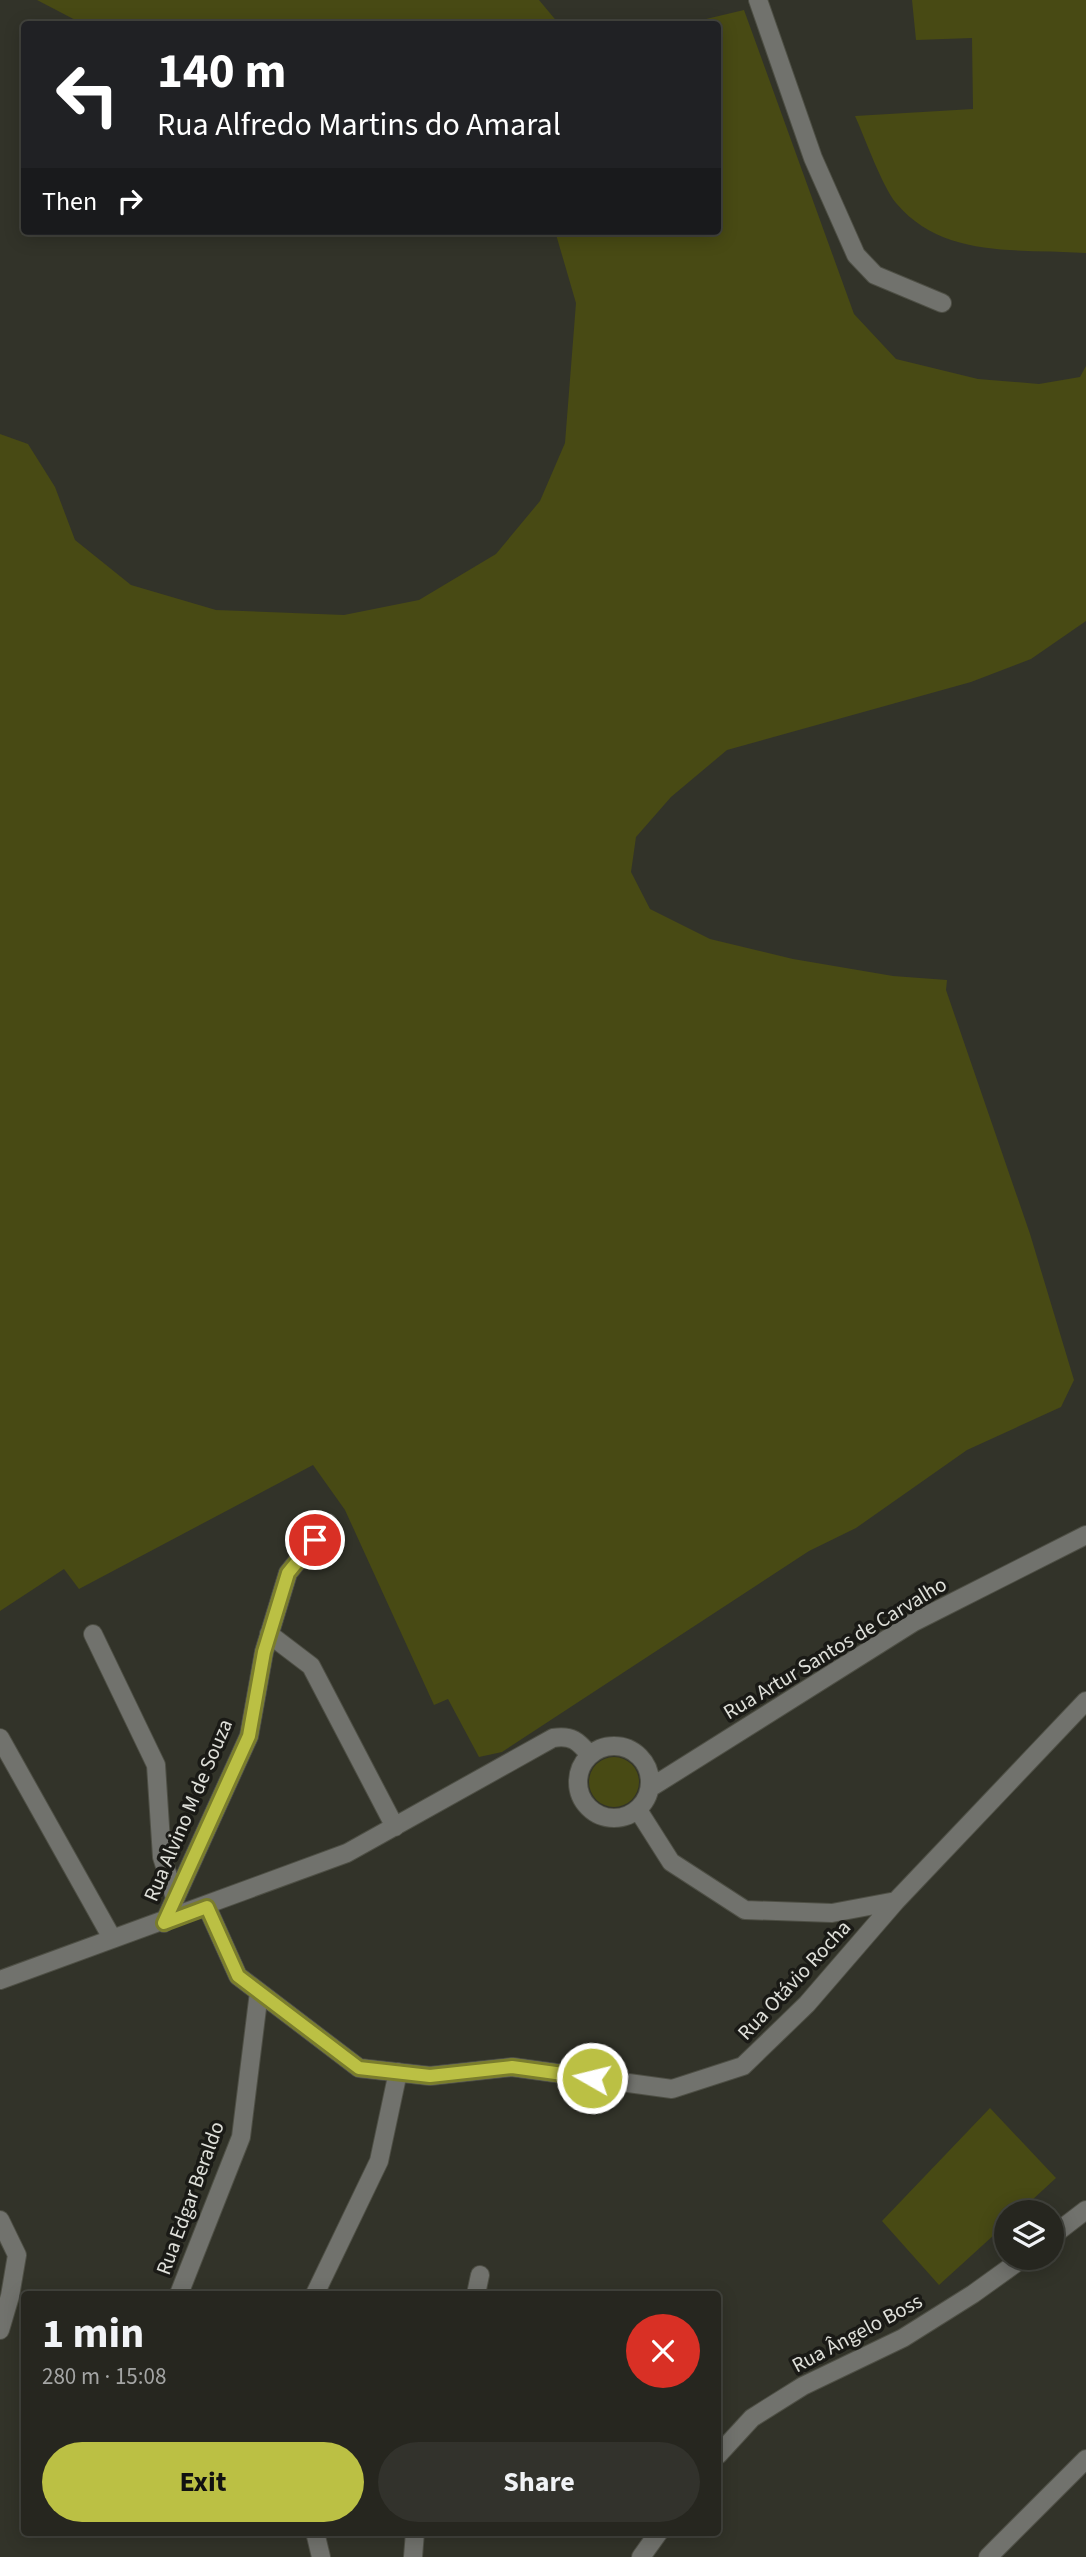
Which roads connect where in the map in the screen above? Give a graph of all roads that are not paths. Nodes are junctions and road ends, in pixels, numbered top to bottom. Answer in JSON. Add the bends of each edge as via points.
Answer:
{"nodes":[{"id":1,"x":758,"y":0,"type":"edge"},
{"id":2,"x":942,"y":303,"type":"dead end"},
{"id":3,"x":328,"y":1523,"type":"dead end"},
{"id":4,"x":1086,"y":1535,"type":"edge"},
{"id":5,"x":93,"y":1634,"type":"dead end"},
{"id":6,"x":270,"y":1634,"type":"junction"},
{"id":7,"x":1086,"y":1701,"type":"edge"},
{"id":8,"x":0,"y":1740,"type":"edge"},
{"id":9,"x":590,"y":1755,"type":"junction"},
{"id":10,"x":650,"y":1788,"type":"junction"},
{"id":11,"x":638,"y":1810,"type":"junction"},
{"id":12,"x":395,"y":1827,"type":"junction"},
{"id":13,"x":175,"y":1898,"type":"junction"},
{"id":14,"x":896,"y":1901,"type":"junction"},
{"id":15,"x":207,"y":1907,"type":"junction"},
{"id":16,"x":164,"y":1923,"type":"junction"},
{"id":17,"x":112,"y":1938,"type":"junction"},
{"id":18,"x":0,"y":1980,"type":"edge"},
{"id":19,"x":259,"y":1992,"type":"junction"},
{"id":20,"x":398,"y":2072,"type":"junction"},
{"id":21,"x":1086,"y":2210,"type":"edge"},
{"id":22,"x":0,"y":2220,"type":"edge"},
{"id":23,"x":1064,"y":2227,"type":"edge"},
{"id":24,"x":1006,"y":2270,"type":"edge"},
{"id":25,"x":480,"y":2275,"type":"dead end"},
{"id":26,"x":180,"y":2291,"type":"edge"},
{"id":27,"x":316,"y":2291,"type":"edge"},
{"id":28,"x":477,"y":2291,"type":"edge"},
{"id":29,"x":0,"y":2330,"type":"edge"},
{"id":30,"x":721,"y":2452,"type":"edge"},
{"id":31,"x":1086,"y":2459,"type":"edge"},
{"id":32,"x":316,"y":2536,"type":"edge"},
{"id":33,"x":415,"y":2536,"type":"edge"},
{"id":34,"x":656,"y":2536,"type":"edge"},
{"id":35,"x":321,"y":2557,"type":"edge"},
{"id":36,"x":414,"y":2557,"type":"edge"},
{"id":37,"x":641,"y":2557,"type":"edge"},
{"id":38,"x":988,"y":2557,"type":"edge"}],
"edges":[{"from":1,"to":2,"type":"street","via":[[813,158],[856,255],[875,275]]},
{"from":3,"to":6,"type":"street","name":"Rua Alvino M de Souza","via":[[288,1573]]},
{"from":4,"to":10,"type":"street","name":"Rua Artur Santos de Carvalho","via":[[914,1622]]},
{"from":5,"to":13,"type":"street","via":[[156,1765],[162,1857]]},
{"from":6,"to":12,"type":"street","via":[[311,1666]]},
{"from":6,"to":13,"type":"street","name":"Rua Alvino M de Souza","via":[[249,1736]]},
{"from":7,"to":14,"type":"street","name":"Rua Otávio Rocha"},
{"from":8,"to":17,"type":"street"},
{"from":9,"to":10,"type":"street","via":[[615,1746],[629,1749],[647,1768]]},
{"from":9,"to":11,"type":"street","via":[[578,1780],[579,1792],[590,1810],[614,1819]]},
{"from":9,"to":12,"type":"street","via":[[577,1740],[553,1738]]},
{"from":10,"to":11,"type":"street"},
{"from":11,"to":14,"type":"street","via":[[671,1862],[745,1910],[832,1913]]},
{"from":12,"to":15,"type":"street","via":[[347,1853]]},
{"from":13,"to":16,"type":"street","name":"Rua Alvino M de Souza"},
{"from":14,"to":20,"type":"street","name":"Rua Otávio Rocha","via":[[807,2004],[743,2066],[673,2089],[512,2067],[430,2076]]},
{"from":15,"to":16,"type":"street"},
{"from":15,"to":19,"type":"street","name":"Rua Otávio Rocha","via":[[238,1976]]},
{"from":16,"to":17,"type":"street"},
{"from":17,"to":18,"type":"street"},
{"from":19,"to":20,"type":"street","name":"Rua Otávio Rocha","via":[[359,2068]]},
{"from":19,"to":26,"type":"street","name":"Rua Edgar Beraldo","via":[[241,2137]]},
{"from":20,"to":27,"type":"street","via":[[379,2161]]},
{"from":21,"to":23,"type":"street"},
{"from":22,"to":29,"type":"street","via":[[17,2255]]},
{"from":24,"to":30,"type":"street","name":"Rua Ângelo Boss","via":[[903,2337],[803,2386],[752,2418]]},
{"from":25,"to":28,"type":"street"},
{"from":31,"to":38,"type":"street"},
{"from":32,"to":35,"type":"street"},
{"from":33,"to":36,"type":"street"},
{"from":34,"to":37,"type":"street"}]}
